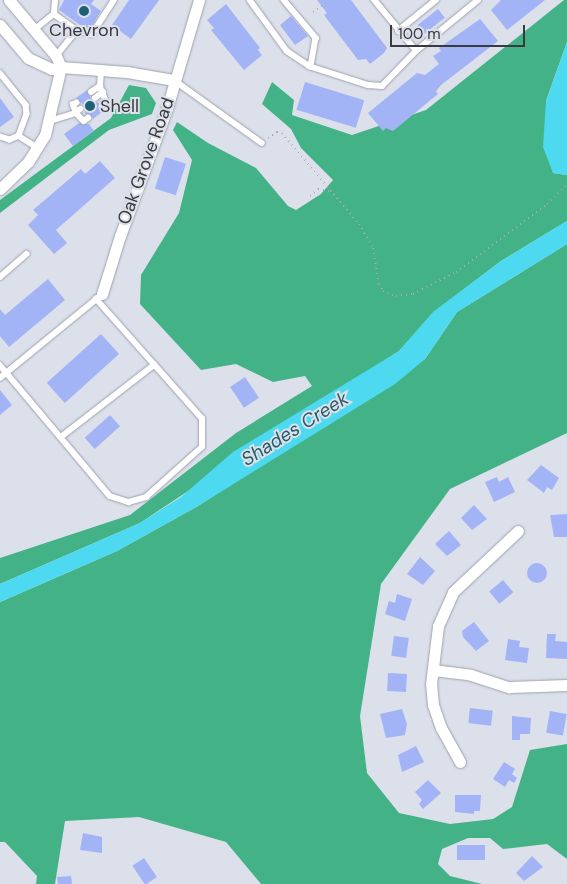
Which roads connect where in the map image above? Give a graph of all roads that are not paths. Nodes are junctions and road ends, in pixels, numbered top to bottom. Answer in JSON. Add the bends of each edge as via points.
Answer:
{"nodes":[{"id":1,"x":9,"y":0,"type":"edge"},
{"id":2,"x":55,"y":0,"type":"edge"},
{"id":3,"x":114,"y":0,"type":"edge"},
{"id":4,"x":199,"y":0,"type":"edge"},
{"id":5,"x":250,"y":0,"type":"edge"},
{"id":6,"x":284,"y":0,"type":"edge"},
{"id":7,"x":374,"y":0,"type":"edge"},
{"id":8,"x":436,"y":0,"type":"edge"},
{"id":9,"x":478,"y":0,"type":"edge"},
{"id":10,"x":54,"y":14,"type":"junction"},
{"id":11,"x":0,"y":25,"type":"edge"},
{"id":12,"x":77,"y":30,"type":"junction"},
{"id":13,"x":398,"y":30,"type":"junction"},
{"id":14,"x":32,"y":31,"type":"junction"},
{"id":15,"x":416,"y":51,"type":"junction"},
{"id":16,"x":56,"y":56,"type":"junction"},
{"id":17,"x":61,"y":67,"type":"junction"},
{"id":18,"x":311,"y":67,"type":"junction"},
{"id":19,"x":101,"y":71,"type":"junction"},
{"id":20,"x":0,"y":72,"type":"edge"},
{"id":21,"x":174,"y":80,"type":"junction"},
{"id":22,"x":100,"y":86,"type":"junction"},
{"id":23,"x":90,"y":92,"type":"dead end"},
{"id":24,"x":103,"y":92,"type":"junction"},
{"id":25,"x":95,"y":98,"type":"dead end"},
{"id":26,"x":76,"y":102,"type":"dead end"},
{"id":27,"x":102,"y":107,"type":"dead end"},
{"id":28,"x":78,"y":111,"type":"junction"},
{"id":29,"x":88,"y":118,"type":"dead end"},
{"id":30,"x":50,"y":121,"type":"junction"},
{"id":31,"x":19,"y":136,"type":"junction"},
{"id":32,"x":0,"y":137,"type":"edge"},
{"id":33,"x":262,"y":143,"type":"road end"},
{"id":34,"x":38,"y":148,"type":"junction"},
{"id":35,"x":0,"y":189,"type":"edge"},
{"id":36,"x":26,"y":254,"type":"dead end"},
{"id":37,"x":0,"y":277,"type":"edge"},
{"id":38,"x":99,"y":297,"type":"junction"},
{"id":39,"x":154,"y":364,"type":"junction"},
{"id":40,"x":0,"y":365,"type":"edge"},
{"id":41,"x":7,"y":373,"type":"junction"},
{"id":42,"x":0,"y":378,"type":"edge"},
{"id":43,"x":61,"y":437,"type":"junction"},
{"id":44,"x":518,"y":531,"type":"dead end"},
{"id":45,"x":433,"y":670,"type":"junction"},
{"id":46,"x":567,"y":684,"type":"edge"},
{"id":47,"x":460,"y":762,"type":"dead end"}],
"edges":[{"from":1,"to":14,"type":"street"},
{"from":2,"to":10,"type":"lane"},
{"from":3,"to":12,"type":"lane","via":[[92,34]]},
{"from":4,"to":21,"type":"street"},
{"from":5,"to":18,"type":"lane","via":[[287,51]]},
{"from":6,"to":18,"type":"lane","via":[[316,38]]},
{"from":7,"to":13,"type":"lane"},
{"from":8,"to":13,"type":"lane"},
{"from":9,"to":15,"type":"lane"},
{"from":10,"to":12,"type":"lane"},
{"from":10,"to":14,"type":"lane"},
{"from":11,"to":17,"type":"street","name":"Oak Grove Road","via":[[28,58],[52,69]]},
{"from":12,"to":16,"type":"lane"},
{"from":13,"to":15,"type":"lane"},
{"from":14,"to":16,"type":"street"},
{"from":15,"to":18,"type":"lane","via":[[382,86],[368,85]]},
{"from":16,"to":17,"type":"street"},
{"from":17,"to":19,"type":"street","name":"Oak Grove Road"},
{"from":17,"to":30,"type":"street"},
{"from":19,"to":21,"type":"street","name":"Oak Grove Road"},
{"from":19,"to":22,"type":"lane"},
{"from":20,"to":31,"type":"lane","via":[[26,105],[27,114]]},
{"from":21,"to":33,"type":"lane"},
{"from":21,"to":38,"type":"street","name":"Oak Grove Road"},
{"from":22,"to":23,"type":"lane"},
{"from":22,"to":24,"type":"lane"},
{"from":24,"to":25,"type":"lane"},
{"from":24,"to":27,"type":"lane","via":[[107,103]]},
{"from":26,"to":28,"type":"lane","via":[[73,105]]},
{"from":28,"to":29,"type":"lane","via":[[84,120]]},
{"from":28,"to":30,"type":"lane"},
{"from":30,"to":34,"type":"street"},
{"from":31,"to":32,"type":"lane","via":[[10,140]]},
{"from":31,"to":34,"type":"lane"},
{"from":34,"to":35,"type":"street","via":[[18,174]]},
{"from":36,"to":37,"type":"lane"},
{"from":38,"to":39,"type":"lane"},
{"from":38,"to":41,"type":"lane"},
{"from":39,"to":43,"type":"lane"},
{"from":39,"to":43,"type":"lane","via":[[202,419],[203,440],[202,447],[146,497],[129,502],[110,496]]},
{"from":40,"to":41,"type":"lane"},
{"from":41,"to":42,"type":"lane"},
{"from":41,"to":43,"type":"lane"},
{"from":44,"to":45,"type":"street","via":[[448,600],[438,626]]},
{"from":45,"to":46,"type":"street","via":[[471,675],[509,687]]},
{"from":45,"to":47,"type":"street","via":[[432,694],[436,715]]}]}
